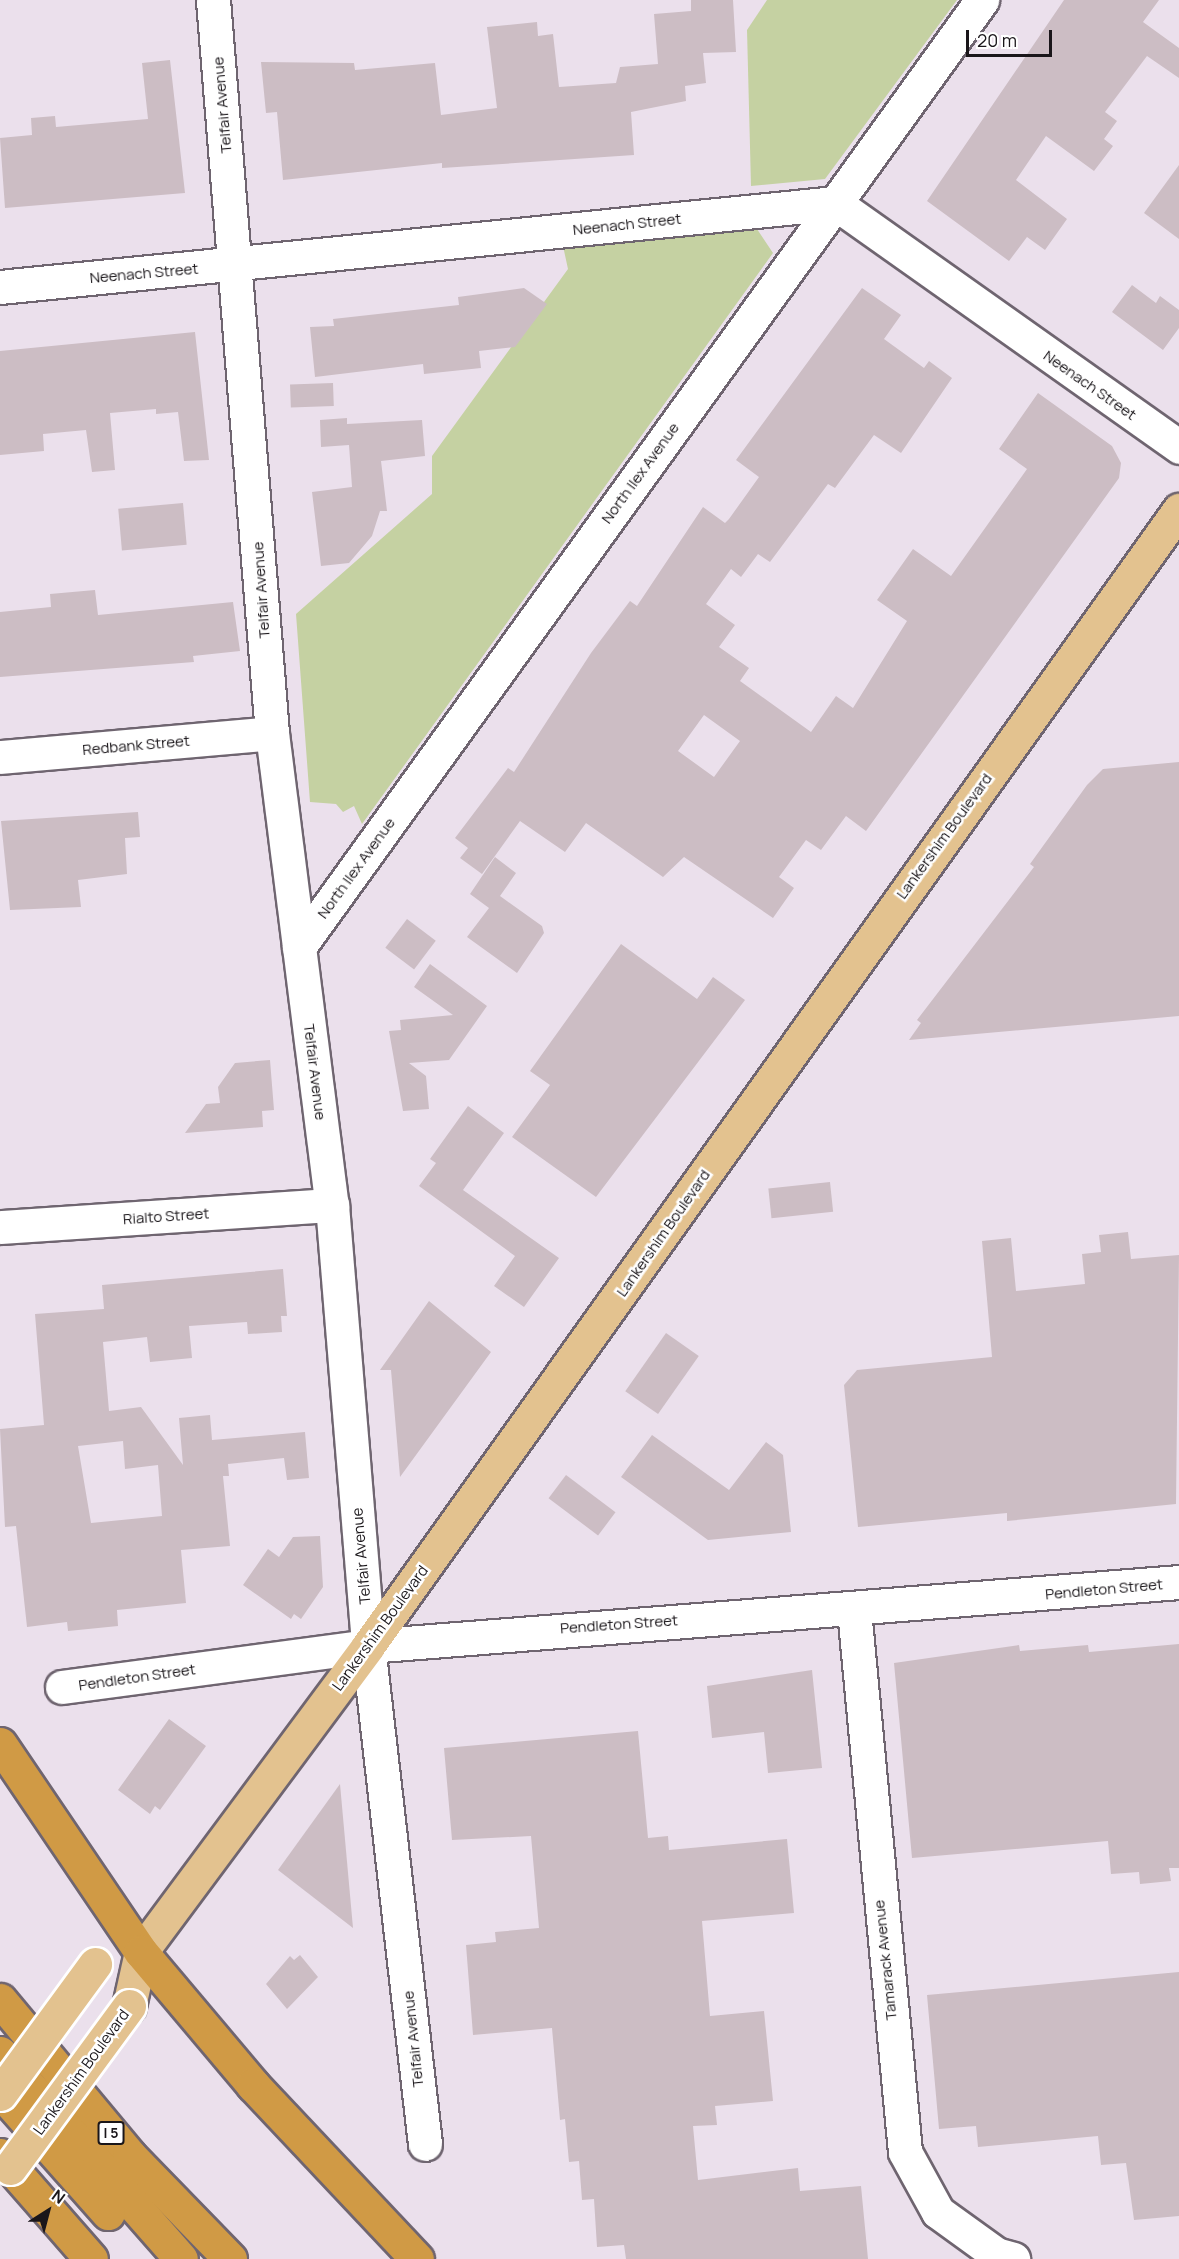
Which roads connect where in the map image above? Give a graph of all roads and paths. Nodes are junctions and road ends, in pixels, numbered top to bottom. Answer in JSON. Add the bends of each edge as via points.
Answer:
{"nodes":[{"id":1,"x":213,"y":0,"type":"edge"},
{"id":2,"x":982,"y":0,"type":"edge"},
{"id":3,"x":835,"y":203,"type":"junction"},
{"id":4,"x":236,"y":265,"type":"junction"},
{"id":5,"x":0,"y":287,"type":"edge"},
{"id":6,"x":1179,"y":447,"type":"edge"},
{"id":7,"x":1179,"y":510,"type":"edge"},
{"id":8,"x":272,"y":733,"type":"junction"},
{"id":9,"x":0,"y":757,"type":"edge"},
{"id":10,"x":299,"y":947,"type":"junction"},
{"id":11,"x":332,"y":1205,"type":"junction"},
{"id":12,"x":0,"y":1227,"type":"edge"},
{"id":13,"x":1179,"y":1582,"type":"edge"},
{"id":14,"x":854,"y":1610,"type":"junction"},
{"id":15,"x":368,"y":1646,"type":"junction"},
{"id":16,"x":62,"y":1687,"type":"dead end"},
{"id":17,"x":0,"y":1744,"type":"edge"},
{"id":18,"x":141,"y":1952,"type":"junction"},
{"id":19,"x":0,"y":2000,"type":"edge"},
{"id":20,"x":0,"y":2053,"type":"edge"},
{"id":21,"x":0,"y":2093,"type":"edge"},
{"id":22,"x":424,"y":2144,"type":"dead end"},
{"id":23,"x":0,"y":2156,"type":"edge"},
{"id":24,"x":0,"y":2182,"type":"edge"},
{"id":25,"x":91,"y":2259,"type":"edge"},
{"id":26,"x":152,"y":2259,"type":"edge"},
{"id":27,"x":181,"y":2259,"type":"edge"},
{"id":28,"x":230,"y":2259,"type":"edge"},
{"id":29,"x":417,"y":2259,"type":"edge"},
{"id":30,"x":1013,"y":2259,"type":"edge"}],
"edges":[{"from":1,"to":4,"type":"street","name":"Telfair Avenue"},
{"from":2,"to":3,"type":"street","name":"North Ilex Avenue"},
{"from":3,"to":4,"type":"street","name":"Neenach Street"},
{"from":3,"to":6,"type":"street","name":"Neenach Street"},
{"from":3,"to":10,"type":"street","name":"North Ilex Avenue"},
{"from":4,"to":5,"type":"street","name":"Neenach Street"},
{"from":4,"to":8,"type":"street","name":"Telfair Avenue"},
{"from":7,"to":15,"type":"main road","name":"Lankershim Boulevard"},
{"from":8,"to":9,"type":"street","name":"Redbank Street"},
{"from":8,"to":10,"type":"street","name":"Telfair Avenue"},
{"from":10,"to":11,"type":"street","name":"Telfair Avenue"},
{"from":11,"to":12,"type":"street","name":"Rialto Street"},
{"from":11,"to":15,"type":"street","name":"Telfair Avenue"},
{"from":13,"to":14,"type":"street","name":"Pendleton Street"},
{"from":14,"to":15,"type":"street","name":"Pendleton Street","via":[[617,1623]]},
{"from":14,"to":30,"type":"street","name":"Tamarack Avenue","via":[[905,2152],[938,2212],[996,2254]]},
{"from":15,"to":16,"type":"street","name":"Pendleton Street"},
{"from":15,"to":18,"type":"main road","name":"Lankershim Boulevard"},
{"from":15,"to":22,"type":"street","name":"Telfair Avenue"},
{"from":17,"to":18,"type":"highway"},
{"from":18,"to":21,"type":"main road","bridge":true,"via":[[95,1964]]},
{"from":18,"to":24,"type":"main road","name":"Lankershim Boulevard","bridge":true,"via":[[129,2006]]},
{"from":18,"to":29,"type":"highway","via":[[253,2085]]},
{"from":19,"to":28,"type":"highway","number":"I 5","via":[[129,2155]]},
{"from":20,"to":27,"type":"highway"},
{"from":21,"to":26,"type":"highway"},
{"from":23,"to":25,"type":"highway"}]}
